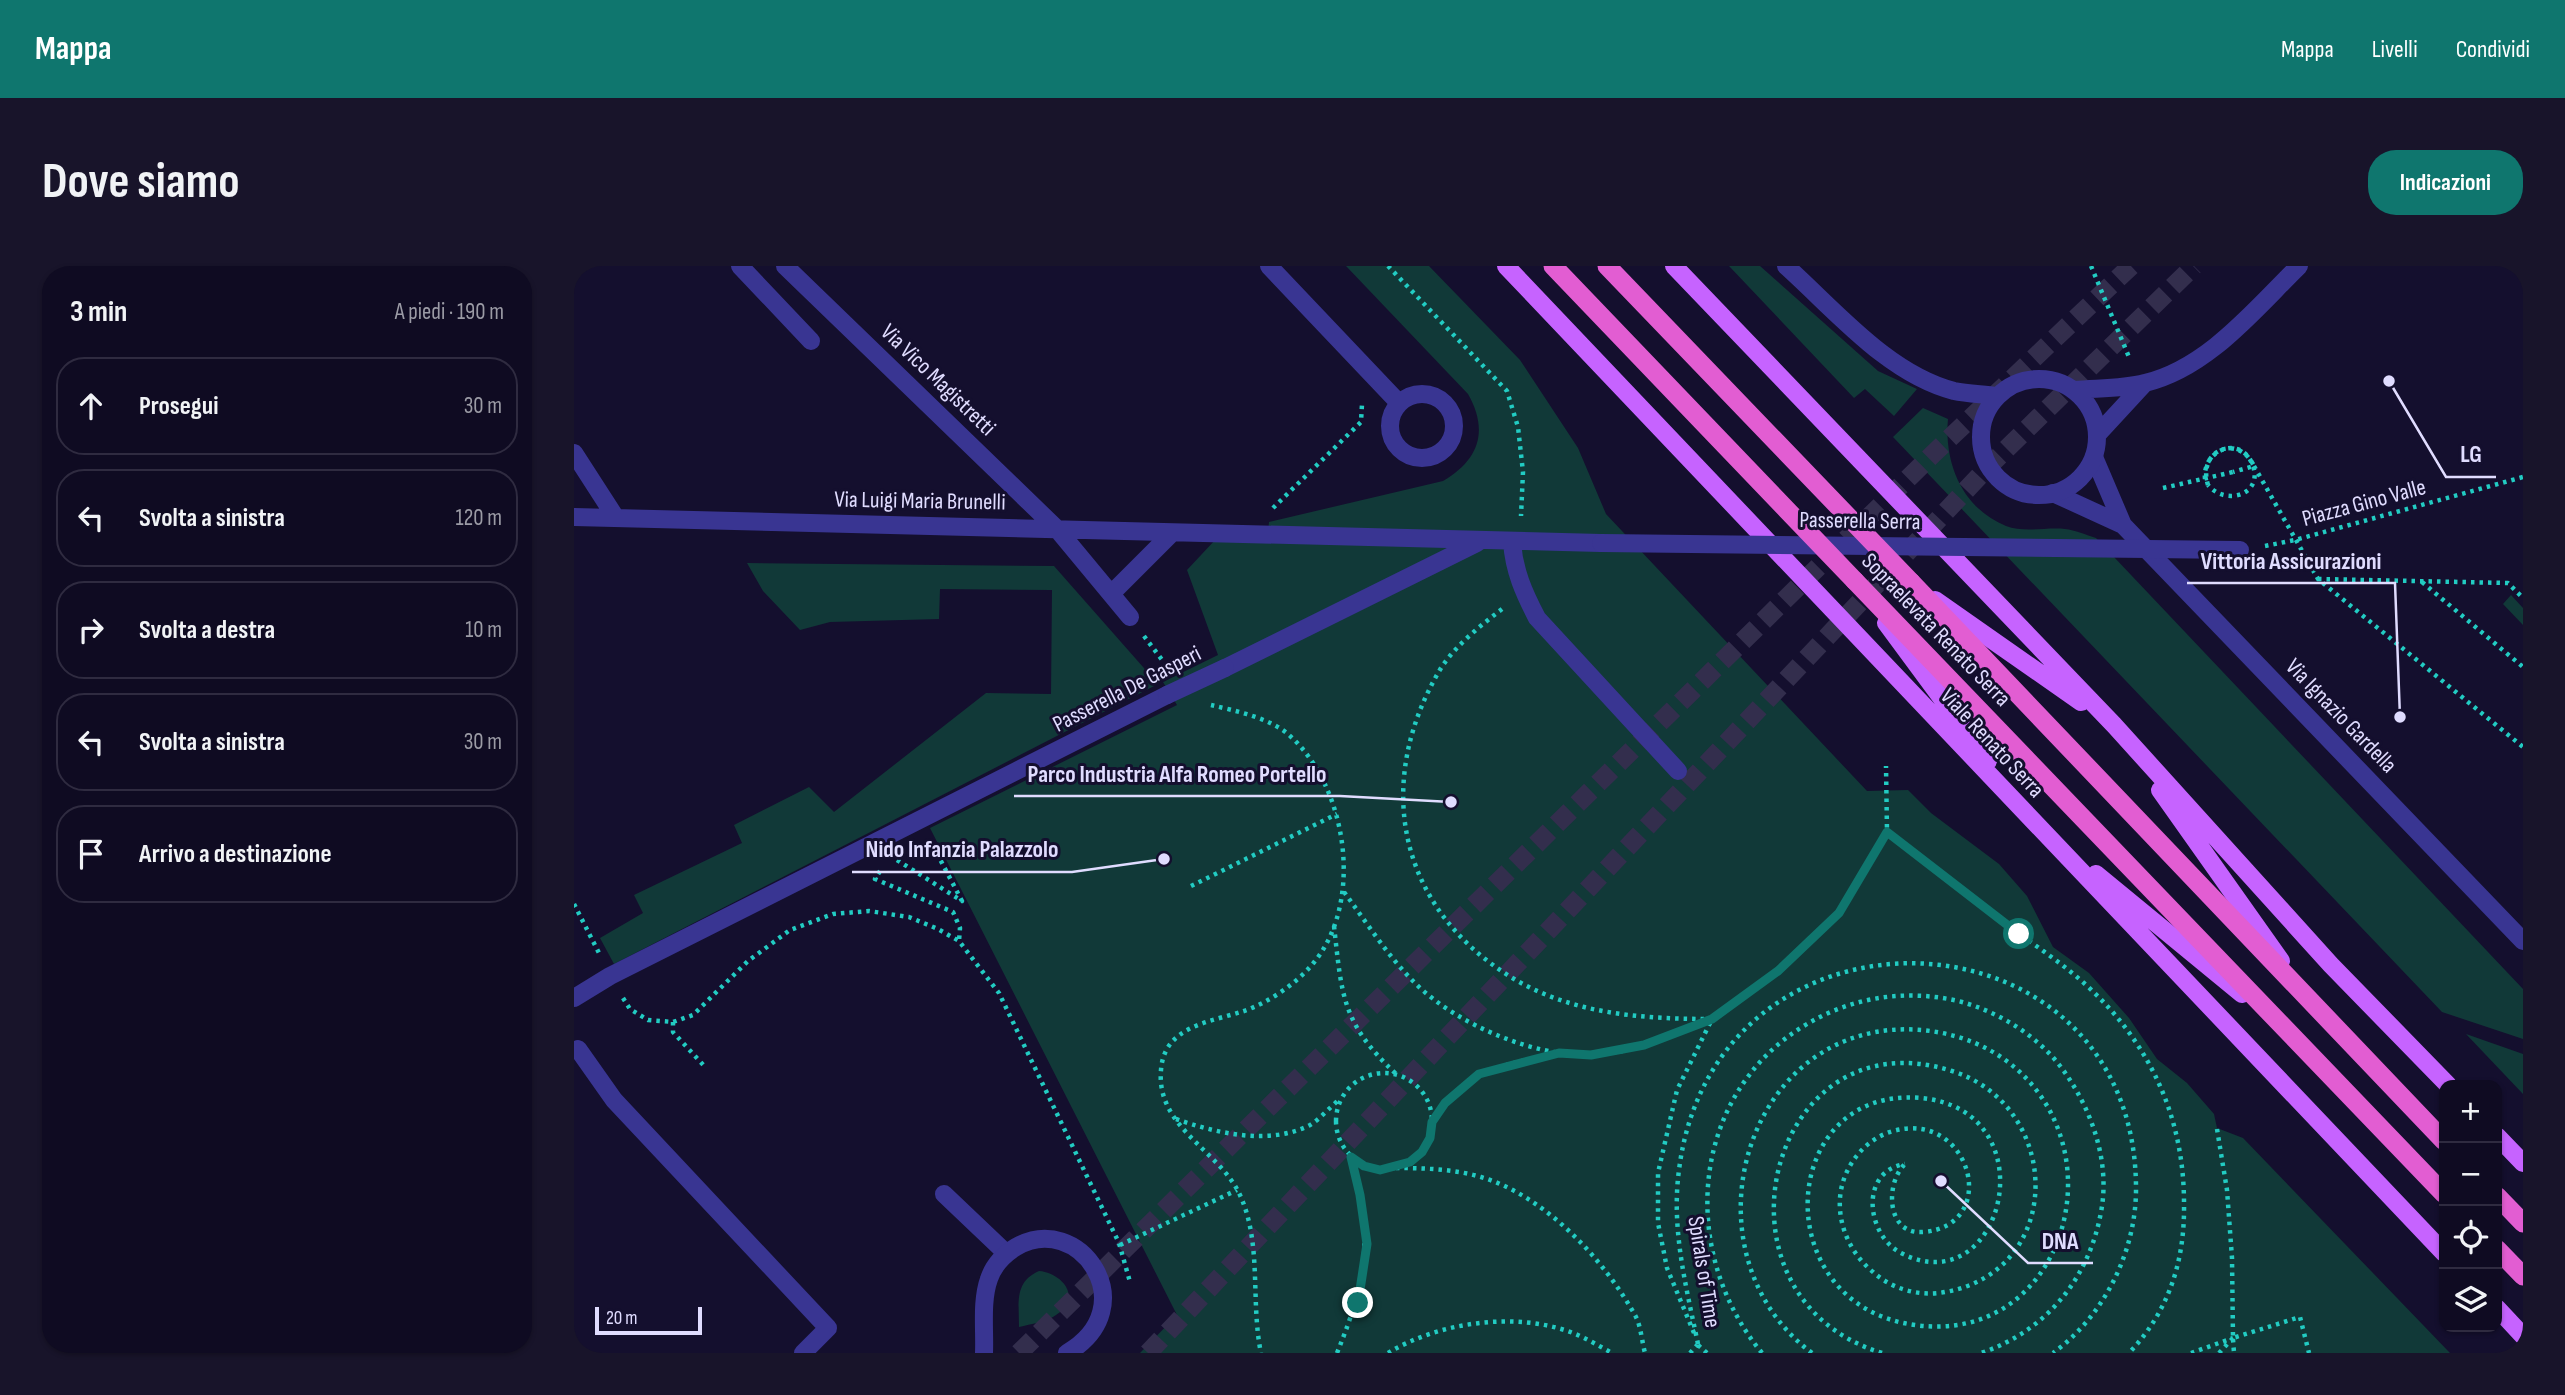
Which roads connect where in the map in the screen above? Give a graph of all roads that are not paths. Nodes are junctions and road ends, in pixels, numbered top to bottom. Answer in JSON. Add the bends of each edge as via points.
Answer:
{"nodes":[{"id":1,"x":740,"y":266,"type":"edge"},
{"id":2,"x":785,"y":266,"type":"edge"},
{"id":3,"x":1269,"y":266,"type":"edge"},
{"id":4,"x":1506,"y":266,"type":"edge"},
{"id":5,"x":1553,"y":266,"type":"edge"},
{"id":6,"x":1607,"y":266,"type":"edge"},
{"id":7,"x":1674,"y":266,"type":"edge"},
{"id":8,"x":1786,"y":266,"type":"edge"},
{"id":9,"x":2299,"y":266,"type":"edge"},
{"id":10,"x":811,"y":341,"type":"dead end"},
{"id":11,"x":2145,"y":383,"type":"junction"},
{"id":12,"x":2074,"y":390,"type":"junction"},
{"id":13,"x":1997,"y":396,"type":"junction"},
{"id":14,"x":1399,"y":403,"type":"dead end"},
{"id":15,"x":2097,"y":435,"type":"junction"},
{"id":16,"x":574,"y":453,"type":"edge"},
{"id":17,"x":2094,"y":457,"type":"junction"},
{"id":18,"x":2053,"y":493,"type":"junction"},
{"id":19,"x":574,"y":517,"type":"edge"},
{"id":20,"x":616,"y":518,"type":"junction"},
{"id":21,"x":2123,"y":525,"type":"junction"},
{"id":22,"x":1057,"y":529,"type":"junction"},
{"id":23,"x":1172,"y":533,"type":"junction"},
{"id":24,"x":1245,"y":535,"type":"joint"},
{"id":25,"x":1480,"y":541,"type":"junction"},
{"id":26,"x":1512,"y":542,"type":"junction"},
{"id":27,"x":2240,"y":550,"type":"road end"},
{"id":28,"x":1855,"y":581,"type":"junction"},
{"id":29,"x":1911,"y":582,"type":"junction"},
{"id":30,"x":1111,"y":594,"type":"junction"},
{"id":31,"x":1130,"y":617,"type":"road end"},
{"id":32,"x":2114,"y":725,"type":"junction"},
{"id":33,"x":1678,"y":771,"type":"dead end"},
{"id":34,"x":2038,"y":827,"type":"junction"},
{"id":35,"x":2523,"y":941,"type":"edge"},
{"id":36,"x":574,"y":998,"type":"edge"},
{"id":37,"x":2309,"y":1001,"type":"junction"},
{"id":38,"x":2283,"y":1027,"type":"junction"},
{"id":39,"x":578,"y":1049,"type":"dead end"},
{"id":40,"x":2443,"y":1080,"type":"edge"},
{"id":41,"x":2439,"y":1136,"type":"edge"},
{"id":42,"x":2502,"y":1141,"type":"edge"},
{"id":43,"x":2523,"y":1163,"type":"edge"},
{"id":44,"x":2439,"y":1189,"type":"edge"},
{"id":45,"x":944,"y":1194,"type":"dead end"},
{"id":46,"x":2502,"y":1201,"type":"edge"},
{"id":47,"x":2523,"y":1223,"type":"edge"},
{"id":48,"x":2439,"y":1248,"type":"edge"},
{"id":49,"x":1006,"y":1253,"type":"junction"},
{"id":50,"x":2502,"y":1254,"type":"edge"},
{"id":51,"x":2523,"y":1276,"type":"edge"},
{"id":52,"x":2502,"y":1313,"type":"edge"},
{"id":53,"x":2523,"y":1336,"type":"edge"},
{"id":54,"x":803,"y":1353,"type":"edge"},
{"id":55,"x":984,"y":1353,"type":"edge"},
{"id":56,"x":1067,"y":1353,"type":"edge"}],
"edges":[{"from":1,"to":10,"type":"street"},
{"from":2,"to":22,"type":"street","name":"Via Vico Magistretti"},
{"from":3,"to":14,"type":"street"},
{"from":4,"to":34,"type":"main road","name":"Viale Renato Serra"},
{"from":5,"to":28,"type":"highway","name":"Sopraelevata Renato Serra","bridge":true},
{"from":6,"to":29,"type":"highway","name":"Sopraelevata Renato Serra","bridge":true},
{"from":7,"to":32,"type":"main road"},
{"from":8,"to":13,"type":"street","via":[[1870,342],[1905,367],[1953,390]]},
{"from":9,"to":11,"type":"street","via":[[2210,350],[2185,367]]},
{"from":11,"to":12,"type":"street"},
{"from":11,"to":15,"type":"street"},
{"from":12,"to":13,"type":"street","via":[[2055,381],[2035,379],[2015,384]]},
{"from":12,"to":15,"type":"street","via":[[2092,412]]},
{"from":13,"to":18,"type":"street","name":"Via Ignazio Gardella","via":[[1985,413],[1981,430],[1982,452],[1991,471],[2016,491]]},
{"from":15,"to":17,"type":"street"},
{"from":16,"to":20,"type":"street"},
{"from":17,"to":18,"type":"street","via":[[2077,481]]},
{"from":17,"to":21,"type":"street","name":"Via Ignazio Gardella"},
{"from":18,"to":21,"type":"street","name":"Via Ignazio Gardella"},
{"from":19,"to":20,"type":"street","name":"Via Luigi Maria Brunelli"},
{"from":20,"to":22,"type":"street","name":"Via Luigi Maria Brunelli"},
{"from":21,"to":35,"type":"street","name":"Via Ignazio Gardella"},
{"from":22,"to":23,"type":"street","name":"Via Luigi Maria Brunelli"},
{"from":22,"to":30,"type":"street","name":"Via Vico Magistretti"},
{"from":23,"to":24,"type":"street","name":"Via Luigi Maria Brunelli"},
{"from":23,"to":30,"type":"street"},
{"from":24,"to":25,"type":"street","name":"Passerella Serra"},
{"from":25,"to":26,"type":"street","name":"Passerella Serra"},
{"from":25,"to":36,"type":"street","name":"Passerella De Gasperi","bridge":true},
{"from":26,"to":27,"type":"street","name":"Passerella Serra","bridge":true},
{"from":26,"to":33,"type":"street","via":[[1514,563],[1537,618]]},
{"from":28,"to":34,"type":"main road"},
{"from":28,"to":38,"type":"highway","name":"Sopraelevata Renato Serra"},
{"from":29,"to":32,"type":"main road"},
{"from":29,"to":37,"type":"highway","name":"Sopraelevata Renato Serra"},
{"from":30,"to":31,"type":"street","name":"Via Vico Magistretti"},
{"from":32,"to":37,"type":"main road"},
{"from":32,"to":40,"type":"main road","via":[[2331,965]]},
{"from":34,"to":38,"type":"main road"},
{"from":34,"to":48,"type":"main road","name":"Viale Renato Serra"},
{"from":37,"to":41,"type":"highway","name":"Sopraelevata Renato Serra"},
{"from":38,"to":44,"type":"highway","name":"Sopraelevata Renato Serra"},
{"from":39,"to":54,"type":"street","via":[[614,1100],[828,1328]]},
{"from":42,"to":43,"type":"main road"},
{"from":45,"to":49,"type":"street"},
{"from":46,"to":47,"type":"highway"},
{"from":49,"to":55,"type":"street","via":[[988,1279]]},
{"from":49,"to":56,"type":"street","via":[[1024,1242],[1045,1239],[1069,1244],[1086,1255],[1097,1272],[1103,1291],[1102,1311],[1095,1329]]},
{"from":50,"to":51,"type":"highway"},
{"from":52,"to":53,"type":"main road"}]}
